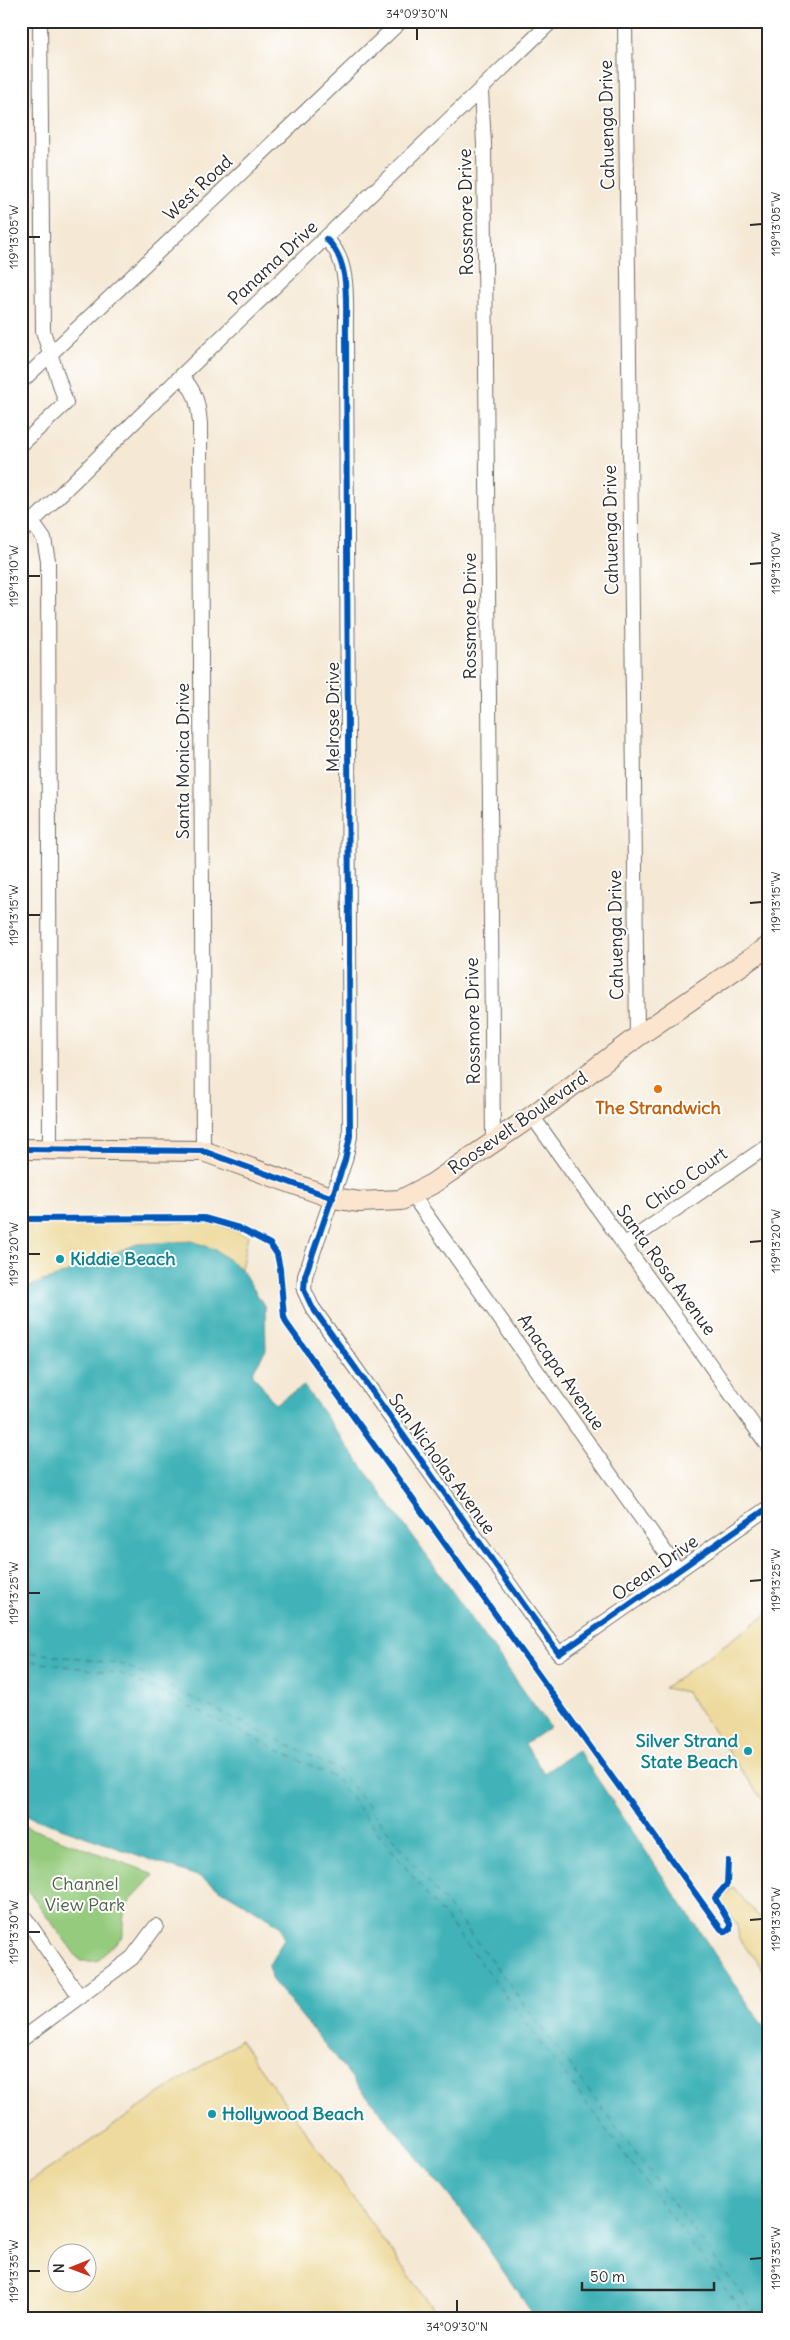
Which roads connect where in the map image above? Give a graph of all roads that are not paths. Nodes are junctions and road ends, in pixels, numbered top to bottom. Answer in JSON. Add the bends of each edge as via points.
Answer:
{"nodes":[{"id":1,"x":40,"y":21,"type":"edge"},
{"id":2,"x":401,"y":21,"type":"edge"},
{"id":3,"x":552,"y":21,"type":"edge"},
{"id":4,"x":625,"y":21,"type":"edge"},
{"id":5,"x":481,"y":92,"type":"junction"},
{"id":6,"x":326,"y":239,"type":"junction"},
{"id":7,"x":51,"y":353,"type":"junction"},
{"id":8,"x":181,"y":376,"type":"junction"},
{"id":9,"x":21,"y":382,"type":"edge"},
{"id":10,"x":21,"y":445,"type":"edge"},
{"id":11,"x":32,"y":522,"type":"junction"},
{"id":12,"x":21,"y":533,"type":"edge"},
{"id":13,"x":769,"y":946,"type":"edge"},
{"id":14,"x":637,"y":1037,"type":"junction"},
{"id":15,"x":532,"y":1116,"type":"junction"},
{"id":16,"x":493,"y":1141,"type":"junction"},
{"id":17,"x":769,"y":1144,"type":"edge"},
{"id":18,"x":21,"y":1149,"type":"edge"},
{"id":19,"x":50,"y":1149,"type":"junction"},
{"id":20,"x":202,"y":1151,"type":"junction"},
{"id":21,"x":413,"y":1196,"type":"junction"},
{"id":22,"x":333,"y":1198,"type":"junction"},
{"id":23,"x":625,"y":1244,"type":"junction"},
{"id":24,"x":769,"y":1446,"type":"edge"},
{"id":25,"x":769,"y":1506,"type":"edge"},
{"id":26,"x":678,"y":1570,"type":"junction"},
{"id":27,"x":559,"y":1654,"type":"joint"},
{"id":28,"x":21,"y":1912,"type":"edge"},
{"id":29,"x":156,"y":1926,"type":"dead end"},
{"id":30,"x":80,"y":1996,"type":"junction"},
{"id":31,"x":21,"y":2040,"type":"edge"}],
"edges":[{"from":1,"to":7,"type":"street","via":[[43,331]]},
{"from":2,"to":7,"type":"street","name":"West Road"},
{"from":3,"to":5,"type":"street","name":"Panama Drive"},
{"from":4,"to":14,"type":"street","name":"Cahuenga Drive"},
{"from":5,"to":6,"type":"street","name":"Panama Drive"},
{"from":5,"to":16,"type":"street","name":"Rossmore Drive","via":[[489,534]]},
{"from":6,"to":8,"type":"street","name":"Panama Drive"},
{"from":6,"to":22,"type":"street","name":"Melrose Drive","via":[[335,247],[343,269],[346,348],[350,1136]]},
{"from":7,"to":9,"type":"street","name":"West Road"},
{"from":7,"to":10,"type":"street","via":[[66,403]]},
{"from":8,"to":11,"type":"street","name":"Panama Drive"},
{"from":8,"to":20,"type":"street","name":"Santa Monica Drive","via":[[192,388],[200,423]]},
{"from":11,"to":12,"type":"street","name":"Panama Drive"},
{"from":11,"to":19,"type":"street","via":[[44,539],[48,560]]},
{"from":13,"to":14,"type":"street","name":"Roosevelt Boulevard"},
{"from":14,"to":15,"type":"street","name":"Roosevelt Boulevard"},
{"from":15,"to":16,"type":"street","name":"Roosevelt Boulevard"},
{"from":15,"to":23,"type":"street","name":"Santa Rosa Avenue"},
{"from":16,"to":21,"type":"street","name":"Roosevelt Boulevard"},
{"from":17,"to":23,"type":"street","name":"Chico Court"},
{"from":18,"to":19,"type":"street","name":"Roosevelt Boulevard"},
{"from":19,"to":20,"type":"street","name":"Roosevelt Boulevard"},
{"from":20,"to":22,"type":"street","name":"Roosevelt Boulevard"},
{"from":21,"to":22,"type":"street","name":"Roosevelt Boulevard","via":[[401,1200],[360,1202]]},
{"from":21,"to":26,"type":"street","name":"Anacapa Avenue"},
{"from":22,"to":27,"type":"street","name":"San Nicholas Avenue","via":[[305,1276],[304,1290],[312,1307]]},
{"from":23,"to":24,"type":"street","name":"Santa Rosa Avenue"},
{"from":25,"to":26,"type":"street","name":"Ocean Drive"},
{"from":26,"to":27,"type":"street","name":"Ocean Drive"},
{"from":28,"to":30,"type":"street"},
{"from":29,"to":30,"type":"street","via":[[132,1958]]},
{"from":30,"to":31,"type":"street"}]}
